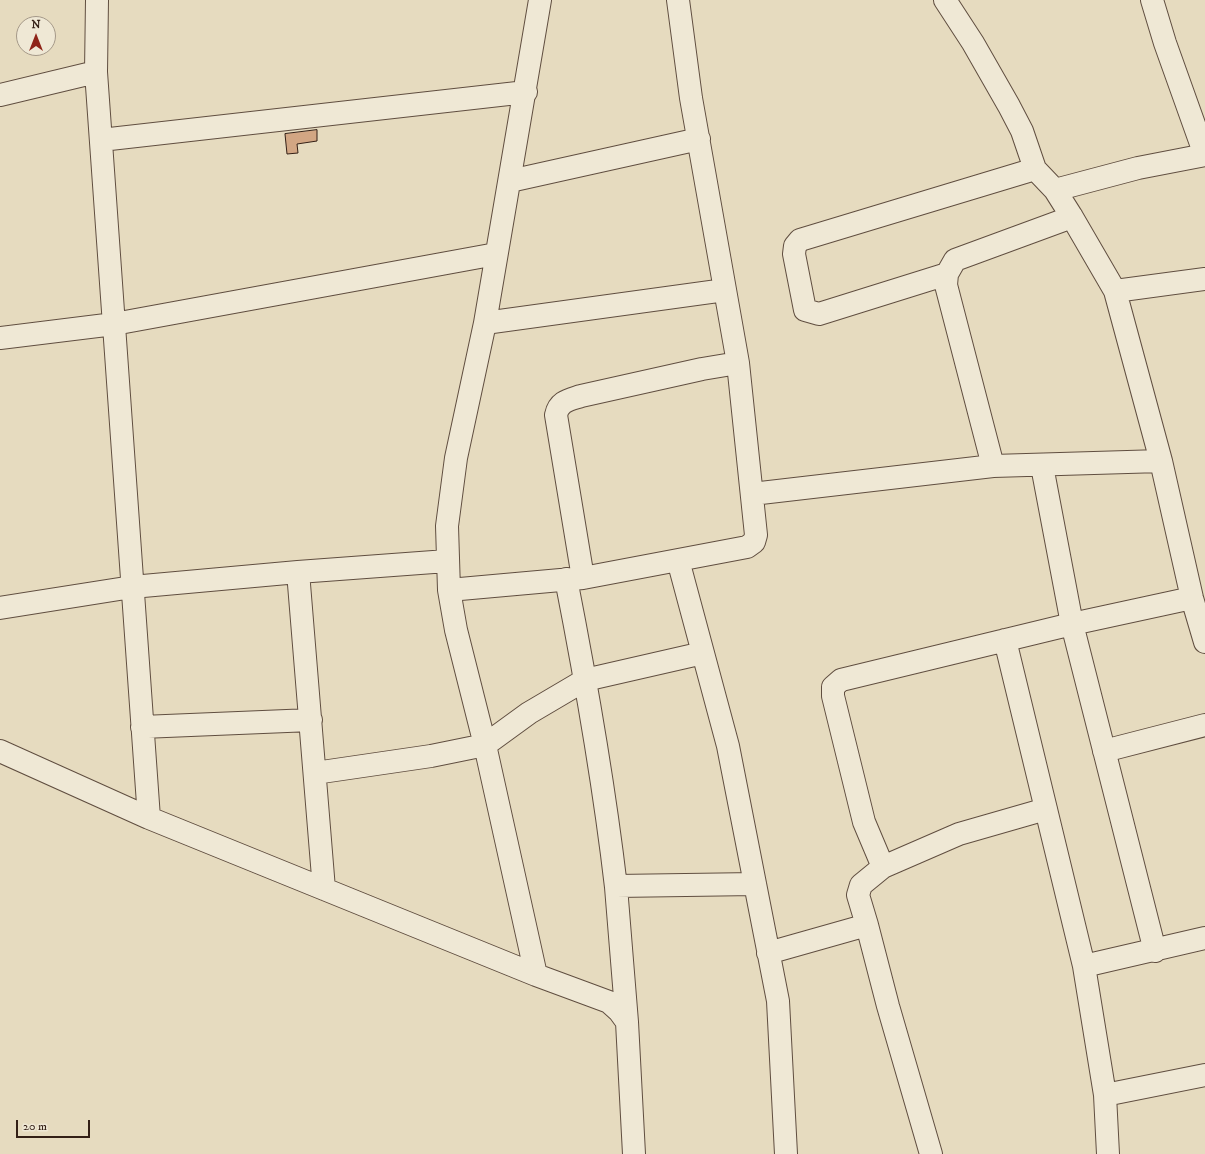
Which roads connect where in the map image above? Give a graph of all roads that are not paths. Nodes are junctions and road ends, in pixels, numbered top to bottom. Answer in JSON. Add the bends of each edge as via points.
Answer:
{"nodes":[{"id":1,"x":97,"y":0,"type":"edge"},
{"id":2,"x":540,"y":0,"type":"edge"},
{"id":3,"x":678,"y":0,"type":"edge"},
{"id":4,"x":945,"y":0,"type":"edge"},
{"id":5,"x":1152,"y":0,"type":"edge"},
{"id":6,"x":96,"y":72,"type":"junction"},
{"id":7,"x":526,"y":92,"type":"junction"},
{"id":8,"x":0,"y":96,"type":"edge"},
{"id":9,"x":101,"y":140,"type":"junction"},
{"id":10,"x":699,"y":140,"type":"junction"},
{"id":11,"x":1205,"y":155,"type":"edge"},
{"id":12,"x":1035,"y":169,"type":"junction"},
{"id":13,"x":510,"y":182,"type":"junction"},
{"id":14,"x":1055,"y":190,"type":"junction"},
{"id":15,"x":1072,"y":216,"type":"junction"},
{"id":16,"x":496,"y":254,"type":"junction"},
{"id":17,"x":947,"y":274,"type":"junction"},
{"id":18,"x":1205,"y":279,"type":"edge"},
{"id":19,"x":725,"y":290,"type":"junction"},
{"id":20,"x":1114,"y":291,"type":"junction"},
{"id":21,"x":486,"y":322,"type":"junction"},
{"id":22,"x":114,"y":324,"type":"junction"},
{"id":23,"x":0,"y":338,"type":"edge"},
{"id":24,"x":738,"y":363,"type":"junction"},
{"id":25,"x":1161,"y":461,"type":"junction"},
{"id":26,"x":993,"y":466,"type":"junction"},
{"id":27,"x":1042,"y":466,"type":"junction"},
{"id":28,"x":752,"y":494,"type":"junction"},
{"id":29,"x":678,"y":560,"type":"junction"},
{"id":30,"x":447,"y":561,"type":"junction"},
{"id":31,"x":298,"y":572,"type":"junction"},
{"id":32,"x":575,"y":579,"type":"junction"},
{"id":33,"x":132,"y":587,"type":"junction"},
{"id":34,"x":449,"y":590,"type":"junction"},
{"id":35,"x":1192,"y":598,"type":"junction"},
{"id":36,"x":0,"y":608,"type":"edge"},
{"id":37,"x":1072,"y":624,"type":"junction"},
{"id":38,"x":1005,"y":640,"type":"junction"},
{"id":39,"x":1205,"y":642,"type":"edge"},
{"id":40,"x":703,"y":653,"type":"junction"},
{"id":41,"x":585,"y":680,"type":"junction"},
{"id":42,"x":311,"y":720,"type":"junction"},
{"id":43,"x":1205,"y":725,"type":"edge"},
{"id":44,"x":142,"y":727,"type":"junction"},
{"id":45,"x":485,"y":745,"type":"junction"},
{"id":46,"x":0,"y":751,"type":"edge"},
{"id":47,"x":1104,"y":751,"type":"junction"},
{"id":48,"x":315,"y":773,"type":"junction"},
{"id":49,"x":1046,"y":809,"type":"junction"},
{"id":50,"x":149,"y":818,"type":"junction"},
{"id":51,"x":883,"y":867,"type":"junction"},
{"id":52,"x":755,"y":884,"type":"junction"},
{"id":53,"x":616,"y":886,"type":"junction"},
{"id":54,"x":324,"y":889,"type":"junction"},
{"id":55,"x":867,"y":925,"type":"junction"},
{"id":56,"x":1205,"y":938,"type":"edge"},
{"id":57,"x":1155,"y":951,"type":"junction"},
{"id":58,"x":768,"y":953,"type":"junction"},
{"id":59,"x":1084,"y":966,"type":"junction"},
{"id":60,"x":536,"y":975,"type":"junction"},
{"id":61,"x":627,"y":1022,"type":"junction"},
{"id":62,"x":1205,"y":1075,"type":"edge"},
{"id":63,"x":1105,"y":1095,"type":"junction"},
{"id":64,"x":634,"y":1154,"type":"edge"},
{"id":65,"x":786,"y":1154,"type":"edge"},
{"id":66,"x":931,"y":1154,"type":"edge"},
{"id":67,"x":1108,"y":1154,"type":"edge"}],
"edges":[{"from":1,"to":6,"type":"street"},
{"from":2,"to":7,"type":"street"},
{"from":3,"to":10,"type":"street"},
{"from":4,"to":12,"type":"street","via":[[1009,106],[1022,131]]},
{"from":5,"to":11,"type":"street"},
{"from":6,"to":8,"type":"street"},
{"from":6,"to":9,"type":"street"},
{"from":7,"to":9,"type":"street"},
{"from":7,"to":13,"type":"street"},
{"from":9,"to":22,"type":"street"},
{"from":10,"to":13,"type":"street"},
{"from":10,"to":19,"type":"street"},
{"from":11,"to":14,"type":"street","via":[[1138,168]]},
{"from":12,"to":14,"type":"street"},
{"from":12,"to":17,"type":"street","via":[[800,240],[795,246],[794,254],[805,310],[810,313],[819,314]]},
{"from":13,"to":16,"type":"street"},
{"from":14,"to":15,"type":"street"},
{"from":15,"to":17,"type":"street","via":[[955,260]]},
{"from":15,"to":20,"type":"street"},
{"from":16,"to":21,"type":"street"},
{"from":16,"to":22,"type":"street"},
{"from":17,"to":26,"type":"street","via":[[946,285]]},
{"from":18,"to":20,"type":"street"},
{"from":19,"to":21,"type":"street"},
{"from":19,"to":24,"type":"street"},
{"from":20,"to":25,"type":"street"},
{"from":21,"to":30,"type":"street","via":[[456,458],[446,526]]},
{"from":22,"to":23,"type":"street"},
{"from":22,"to":33,"type":"street"},
{"from":24,"to":28,"type":"street"},
{"from":24,"to":32,"type":"street","via":[[581,396],[562,402],[558,407],[556,415]]},
{"from":25,"to":27,"type":"street"},
{"from":25,"to":35,"type":"street"},
{"from":26,"to":27,"type":"street"},
{"from":26,"to":28,"type":"street"},
{"from":27,"to":37,"type":"street"},
{"from":28,"to":29,"type":"street","via":[[756,535],[754,542],[747,547]]},
{"from":29,"to":32,"type":"street"},
{"from":29,"to":40,"type":"street"},
{"from":30,"to":31,"type":"street"},
{"from":30,"to":34,"type":"street"},
{"from":31,"to":33,"type":"street"},
{"from":31,"to":42,"type":"street"},
{"from":32,"to":34,"type":"street"},
{"from":32,"to":41,"type":"street"},
{"from":33,"to":36,"type":"street"},
{"from":33,"to":44,"type":"street"},
{"from":34,"to":45,"type":"street","via":[[456,630]]},
{"from":35,"to":37,"type":"street"},
{"from":35,"to":39,"type":"street"},
{"from":37,"to":38,"type":"street"},
{"from":37,"to":47,"type":"street"},
{"from":38,"to":49,"type":"street"},
{"from":38,"to":51,"type":"street","via":[[841,680],[833,687],[833,696],[864,822]]},
{"from":40,"to":41,"type":"street"},
{"from":40,"to":52,"type":"street","via":[[728,746]]},
{"from":41,"to":45,"type":"street","via":[[529,713]]},
{"from":41,"to":53,"type":"street"},
{"from":42,"to":44,"type":"street"},
{"from":42,"to":48,"type":"street"},
{"from":43,"to":47,"type":"street"},
{"from":44,"to":50,"type":"street"},
{"from":45,"to":48,"type":"street","via":[[431,756]]},
{"from":45,"to":60,"type":"street"},
{"from":46,"to":50,"type":"street"},
{"from":47,"to":57,"type":"street"},
{"from":48,"to":54,"type":"street"},
{"from":49,"to":51,"type":"street","via":[[959,834]]},
{"from":49,"to":59,"type":"street"},
{"from":50,"to":54,"type":"street"},
{"from":51,"to":55,"type":"street","via":[[861,885],[858,895]]},
{"from":52,"to":53,"type":"street"},
{"from":52,"to":58,"type":"street"},
{"from":53,"to":61,"type":"street"},
{"from":54,"to":60,"type":"street"},
{"from":55,"to":58,"type":"street"},
{"from":55,"to":66,"type":"street"},
{"from":56,"to":57,"type":"street"},
{"from":57,"to":59,"type":"street"},
{"from":58,"to":65,"type":"street","via":[[778,1001]]},
{"from":59,"to":63,"type":"street"},
{"from":60,"to":61,"type":"street","via":[[609,1002]]},
{"from":61,"to":64,"type":"street"},
{"from":62,"to":63,"type":"street"},
{"from":63,"to":67,"type":"street"}]}
